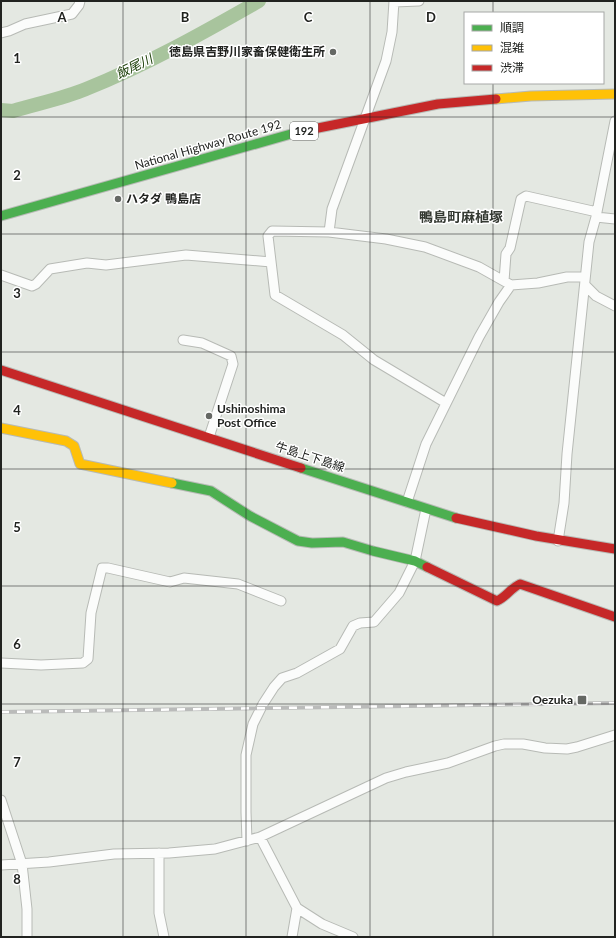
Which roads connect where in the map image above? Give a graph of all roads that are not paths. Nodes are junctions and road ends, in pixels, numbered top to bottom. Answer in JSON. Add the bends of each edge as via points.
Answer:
{"nodes":[{"id":1,"x":80,"y":1,"type":"edge"},
{"id":2,"x":419,"y":1,"type":"edge"},
{"id":3,"x":394,"y":2,"type":"edge"},
{"id":4,"x":1,"y":33,"type":"edge"},
{"id":5,"x":615,"y":94,"type":"edge"},
{"id":6,"x":366,"y":118,"type":"junction"},
{"id":7,"x":615,"y":121,"type":"edge"},
{"id":8,"x":597,"y":215,"type":"junction"},
{"id":9,"x":1,"y":216,"type":"edge"},
{"id":10,"x":615,"y":219,"type":"edge"},
{"id":11,"x":329,"y":232,"type":"junction"},
{"id":12,"x":271,"y":262,"type":"junction"},
{"id":13,"x":1,"y":275,"type":"edge"},
{"id":14,"x":585,"y":281,"type":"junction"},
{"id":15,"x":507,"y":283,"type":"junction"},
{"id":16,"x":615,"y":306,"type":"edge"},
{"id":17,"x":183,"y":340,"type":"dead end"},
{"id":18,"x":1,"y":370,"type":"edge"},
{"id":19,"x":446,"y":403,"type":"junction"},
{"id":20,"x":1,"y":428,"type":"edge"},
{"id":21,"x":209,"y":437,"type":"junction"},
{"id":22,"x":407,"y":502,"type":"junction"},
{"id":23,"x":426,"y":509,"type":"junction"},
{"id":24,"x":558,"y":540,"type":"junction"},
{"id":25,"x":615,"y":550,"type":"edge"},
{"id":26,"x":415,"y":561,"type":"junction"},
{"id":27,"x":281,"y":601,"type":"dead end"},
{"id":28,"x":615,"y":617,"type":"edge"},
{"id":29,"x":1,"y":663,"type":"edge"},
{"id":30,"x":615,"y":735,"type":"edge"},
{"id":31,"x":1,"y":800,"type":"edge"},
{"id":32,"x":260,"y":837,"type":"junction"},
{"id":33,"x":247,"y":841,"type":"junction"},
{"id":34,"x":160,"y":853,"type":"junction"},
{"id":35,"x":22,"y":864,"type":"junction"},
{"id":36,"x":1,"y":865,"type":"edge"},
{"id":37,"x":297,"y":908,"type":"junction"},
{"id":38,"x":348,"y":936,"type":"edge"},
{"id":39,"x":27,"y":937,"type":"edge"},
{"id":40,"x":164,"y":937,"type":"edge"},
{"id":41,"x":292,"y":937,"type":"edge"}],
"edges":[{"from":1,"to":4,"type":"street","via":[[72,14],[25,24]]},
{"from":2,"to":3,"type":"street"},
{"from":3,"to":6,"type":"street","via":[[392,32],[386,61]]},
{"from":5,"to":6,"type":"main road","name":"National Highway Route 192","number":"192","via":[[531,96],[438,104]]},
{"from":6,"to":9,"type":"main road","name":"National Highway Route 192","number":"192","via":[[291,134]]},
{"from":6,"to":11,"type":"street","via":[[332,209]]},
{"from":7,"to":8,"type":"street"},
{"from":8,"to":10,"type":"street"},
{"from":8,"to":14,"type":"street","via":[[590,242]]},
{"from":8,"to":15,"type":"street","via":[[526,196],[521,199],[510,248],[506,254]]},
{"from":11,"to":12,"type":"street","via":[[272,231],[268,236]]},
{"from":11,"to":15,"type":"street","via":[[386,239],[425,248],[479,267]]},
{"from":12,"to":13,"type":"street","via":[[186,255],[106,265],[87,263],[50,269],[32,286]]},
{"from":12,"to":19,"type":"street","via":[[275,295],[343,334],[374,360]]},
{"from":14,"to":15,"type":"street","via":[[567,277],[538,284]]},
{"from":14,"to":16,"type":"street","via":[[596,296]]},
{"from":14,"to":24,"type":"street","via":[[566,454],[564,503]]},
{"from":15,"to":19,"type":"street","via":[[500,302],[479,337]]},
{"from":17,"to":21,"type":"street","via":[[202,343],[232,356],[233,364]]},
{"from":18,"to":21,"type":"main road","name":"牛島上下島線"},
{"from":19,"to":22,"type":"street","via":[[426,444]]},
{"from":20,"to":26,"type":"main road","via":[[66,441],[74,446],[80,464],[211,491],[250,516],[298,541],[344,542]]},
{"from":21,"to":22,"type":"main road","name":"牛島上下島線"},
{"from":22,"to":23,"type":"main road","name":"牛島上下島線"},
{"from":23,"to":24,"type":"main road","name":"牛島上下島線","via":[[492,527]]},
{"from":23,"to":26,"type":"street"},
{"from":24,"to":25,"type":"main road","name":"牛島上下島線"},
{"from":26,"to":28,"type":"main road","via":[[497,601],[505,598],[514,586],[520,584]]},
{"from":26,"to":33,"type":"street","via":[[399,592],[374,622],[353,626],[340,649],[297,673],[282,678],[274,687],[253,724],[246,755]]},
{"from":27,"to":29,"type":"street","via":[[238,584],[184,578],[170,582],[102,568],[91,613],[88,659],[84,663]]},
{"from":30,"to":32,"type":"street","via":[[567,749],[524,744],[495,746],[448,763],[386,778]]},
{"from":31,"to":35,"type":"street"},
{"from":32,"to":33,"type":"street"},
{"from":32,"to":37,"type":"street"},
{"from":33,"to":34,"type":"street","via":[[215,849]]},
{"from":34,"to":35,"type":"street","via":[[114,854]]},
{"from":34,"to":40,"type":"street","via":[[159,913]]},
{"from":35,"to":36,"type":"street"},
{"from":35,"to":39,"type":"street"},
{"from":37,"to":38,"type":"street"},
{"from":37,"to":41,"type":"street"}]}
